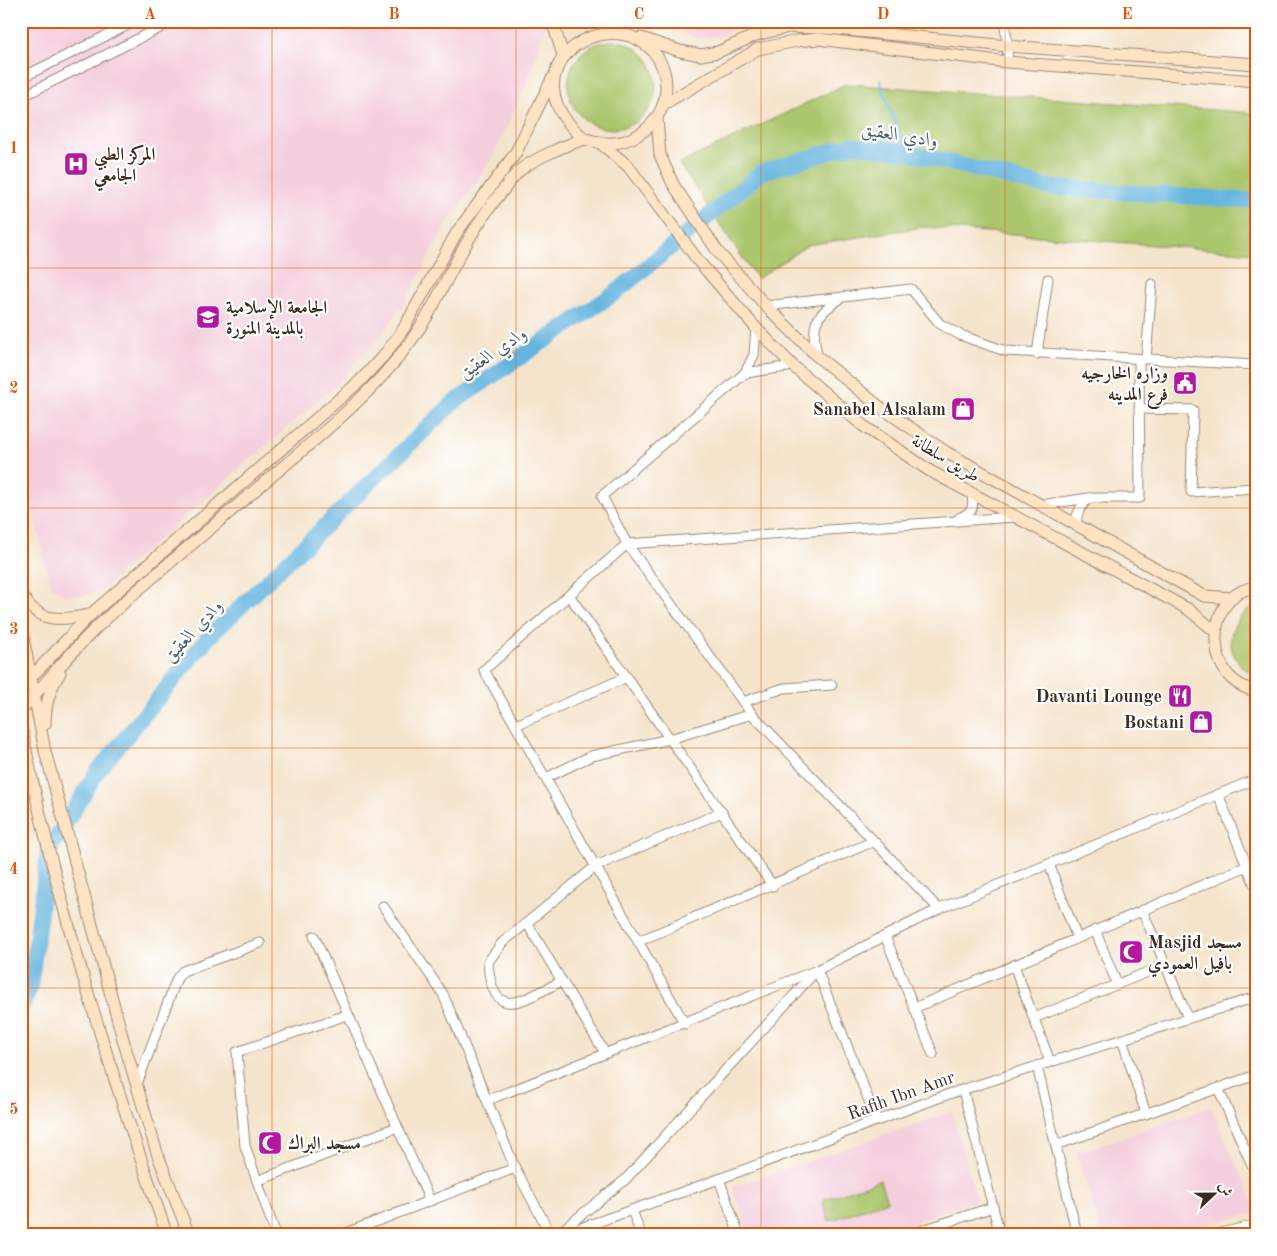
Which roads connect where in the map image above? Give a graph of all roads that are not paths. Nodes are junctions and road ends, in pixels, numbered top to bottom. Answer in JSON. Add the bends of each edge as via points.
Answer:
{"nodes":[{"id":1,"x":136,"y":21,"type":"edge"},
{"id":2,"x":174,"y":21,"type":"edge"},
{"id":3,"x":552,"y":21,"type":"edge"},
{"id":4,"x":615,"y":21,"type":"edge"},
{"id":5,"x":1004,"y":21,"type":"edge"},
{"id":6,"x":628,"y":33,"type":"junction"},
{"id":7,"x":1008,"y":46,"type":"junction"},
{"id":8,"x":563,"y":55,"type":"junction"},
{"id":9,"x":1007,"y":62,"type":"junction"},
{"id":10,"x":1256,"y":64,"type":"edge"},
{"id":11,"x":556,"y":70,"type":"junction"},
{"id":12,"x":21,"y":78,"type":"edge"},
{"id":13,"x":1256,"y":81,"type":"edge"},
{"id":14,"x":21,"y":97,"type":"edge"},
{"id":15,"x":664,"y":104,"type":"junction"},
{"id":16,"x":657,"y":119,"type":"junction"},
{"id":17,"x":584,"y":138,"type":"junction"},
{"id":18,"x":599,"y":142,"type":"junction"},
{"id":19,"x":1048,"y":279,"type":"dead end"},
{"id":20,"x":1152,"y":284,"type":"dead end"},
{"id":21,"x":842,"y":297,"type":"junction"},
{"id":22,"x":766,"y":306,"type":"junction"},
{"id":23,"x":756,"y":328,"type":"junction"},
{"id":24,"x":1037,"y":354,"type":"junction"},
{"id":25,"x":818,"y":356,"type":"junction"},
{"id":26,"x":1142,"y":359,"type":"junction"},
{"id":27,"x":1256,"y":365,"type":"edge"},
{"id":28,"x":792,"y":366,"type":"junction"},
{"id":29,"x":745,"y":373,"type":"junction"},
{"id":30,"x":1139,"y":409,"type":"junction"},
{"id":31,"x":1256,"y":488,"type":"edge"},
{"id":32,"x":972,"y":494,"type":"junction"},
{"id":33,"x":1089,"y":498,"type":"junction"},
{"id":34,"x":1040,"y":505,"type":"junction"},
{"id":35,"x":1014,"y":516,"type":"junction"},
{"id":36,"x":956,"y":520,"type":"junction"},
{"id":37,"x":1077,"y":527,"type":"junction"},
{"id":38,"x":627,"y":544,"type":"junction"},
{"id":39,"x":1254,"y":586,"type":"edge"},
{"id":40,"x":21,"y":594,"type":"edge"},
{"id":41,"x":569,"y":594,"type":"junction"},
{"id":42,"x":1233,"y":598,"type":"junction"},
{"id":43,"x":90,"y":615,"type":"junction"},
{"id":44,"x":21,"y":627,"type":"edge"},
{"id":45,"x":1215,"y":631,"type":"junction"},
{"id":46,"x":78,"y":647,"type":"junction"},
{"id":47,"x":627,"y":677,"type":"junction"},
{"id":48,"x":31,"y":678,"type":"junction"},
{"id":49,"x":832,"y":685,"type":"dead end"},
{"id":50,"x":21,"y":688,"type":"edge"},
{"id":51,"x":1256,"y":692,"type":"edge"},
{"id":52,"x":34,"y":696,"type":"junction"},
{"id":53,"x":743,"y":702,"type":"junction"},
{"id":54,"x":21,"y":710,"type":"edge"},
{"id":55,"x":752,"y":714,"type":"junction"},
{"id":56,"x":21,"y":726,"type":"edge"},
{"id":57,"x":516,"y":726,"type":"junction"},
{"id":58,"x":670,"y":739,"type":"junction"},
{"id":59,"x":45,"y":751,"type":"junction"},
{"id":60,"x":21,"y":753,"type":"edge"},
{"id":61,"x":29,"y":765,"type":"junction"},
{"id":62,"x":546,"y":778,"type":"junction"},
{"id":63,"x":1256,"y":779,"type":"edge"},
{"id":64,"x":1218,"y":794,"type":"junction"},
{"id":65,"x":722,"y":812,"type":"junction"},
{"id":66,"x":872,"y":842,"type":"junction"},
{"id":67,"x":1049,"y":864,"type":"junction"},
{"id":68,"x":596,"y":866,"type":"junction"},
{"id":69,"x":1247,"y":866,"type":"junction"},
{"id":70,"x":773,"y":886,"type":"junction"},
{"id":71,"x":1256,"y":888,"type":"edge"},
{"id":72,"x":383,"y":906,"type":"dead end"},
{"id":73,"x":939,"y":909,"type":"junction"},
{"id":74,"x":1142,"y":910,"type":"junction"},
{"id":75,"x":527,"y":923,"type":"junction"},
{"id":76,"x":1095,"y":930,"type":"junction"},
{"id":77,"x":314,"y":936,"type":"dead end"},
{"id":78,"x":886,"y":936,"type":"junction"},
{"id":79,"x":1077,"y":938,"type":"junction"},
{"id":80,"x":639,"y":941,"type":"junction"},
{"id":81,"x":260,"y":942,"type":"dead end"},
{"id":82,"x":1014,"y":965,"type":"junction"},
{"id":83,"x":1165,"y":965,"type":"junction"},
{"id":84,"x":818,"y":970,"type":"junction"},
{"id":85,"x":562,"y":981,"type":"junction"},
{"id":86,"x":1117,"y":984,"type":"junction"},
{"id":87,"x":1256,"y":997,"type":"edge"},
{"id":88,"x":914,"y":1008,"type":"junction"},
{"id":89,"x":347,"y":1014,"type":"junction"},
{"id":90,"x":1034,"y":1018,"type":"junction"},
{"id":91,"x":1188,"y":1018,"type":"junction"},
{"id":92,"x":685,"y":1024,"type":"junction"},
{"id":93,"x":1122,"y":1039,"type":"junction"},
{"id":94,"x":605,"y":1053,"type":"junction"},
{"id":95,"x":933,"y":1054,"type":"dead end"},
{"id":96,"x":1050,"y":1062,"type":"junction"},
{"id":97,"x":1037,"y":1066,"type":"junction"},
{"id":98,"x":1256,"y":1076,"type":"edge"},
{"id":99,"x":136,"y":1084,"type":"junction"},
{"id":100,"x":1218,"y":1088,"type":"junction"},
{"id":101,"x":963,"y":1090,"type":"junction"},
{"id":102,"x":488,"y":1100,"type":"junction"},
{"id":103,"x":1146,"y":1114,"type":"junction"},
{"id":104,"x":877,"y":1121,"type":"junction"},
{"id":105,"x":397,"y":1127,"type":"junction"},
{"id":106,"x":1056,"y":1145,"type":"junction"},
{"id":107,"x":515,"y":1168,"type":"junction"},
{"id":108,"x":1256,"y":1174,"type":"edge"},
{"id":109,"x":719,"y":1179,"type":"junction"},
{"id":110,"x":257,"y":1181,"type":"junction"},
{"id":111,"x":430,"y":1201,"type":"junction"},
{"id":112,"x":993,"y":1207,"type":"junction"},
{"id":113,"x":632,"y":1210,"type":"junction"},
{"id":114,"x":1256,"y":1224,"type":"edge"},
{"id":115,"x":167,"y":1235,"type":"edge"},
{"id":116,"x":190,"y":1235,"type":"edge"},
{"id":117,"x":276,"y":1235,"type":"edge"},
{"id":118,"x":341,"y":1235,"type":"edge"},
{"id":119,"x":551,"y":1235,"type":"edge"},
{"id":120,"x":556,"y":1235,"type":"edge"},
{"id":121,"x":560,"y":1235,"type":"edge"},
{"id":122,"x":641,"y":1235,"type":"edge"},
{"id":123,"x":739,"y":1235,"type":"edge"},
{"id":124,"x":908,"y":1235,"type":"edge"},
{"id":125,"x":1000,"y":1235,"type":"edge"},
{"id":126,"x":1077,"y":1235,"type":"edge"},
{"id":127,"x":1212,"y":1235,"type":"edge"}],
"edges":[{"from":1,"to":12,"type":"street"},
{"from":2,"to":14,"type":"street"},
{"from":3,"to":8,"type":"main road"},
{"from":4,"to":6,"type":"main road"},
{"from":5,"to":7,"type":"street"},
{"from":6,"to":7,"type":"main road","via":[[680,51],[701,54],[718,52],[756,35],[789,28],[826,28]]},
{"from":6,"to":8,"type":"main road","via":[[598,31],[582,37]]},
{"from":6,"to":15,"type":"main road","via":[[647,44],[658,56],[666,88]]},
{"from":7,"to":9,"type":"street"},
{"from":7,"to":10,"type":"main road"},
{"from":8,"to":11,"type":"main road"},
{"from":9,"to":13,"type":"main road"},
{"from":9,"to":15,"type":"main road","via":[[818,40],[797,41],[758,49]]},
{"from":11,"to":17,"type":"main road","via":[[554,96],[560,112],[570,127]]},
{"from":11,"to":43,"type":"main road","via":[[515,154],[462,224],[404,328],[385,354],[360,381]]},
{"from":15,"to":16,"type":"main road"},
{"from":16,"to":18,"type":"main road","via":[[646,131],[631,139],[616,143]]},
{"from":16,"to":22,"type":"main road","name":"طريق سلطانة","via":[[660,155],[673,184],[718,252]]},
{"from":17,"to":18,"type":"main road"},
{"from":17,"to":46,"type":"main road","via":[[519,171],[470,236],[416,336],[369,391]]},
{"from":18,"to":23,"type":"main road","name":"طريق سلطانة","via":[[628,166],[700,264]]},
{"from":19,"to":24,"type":"street"},
{"from":20,"to":26,"type":"street"},
{"from":21,"to":22,"type":"street"},
{"from":21,"to":24,"type":"street","via":[[912,289],[940,324],[960,335],[1005,351]]},
{"from":21,"to":25,"type":"street","via":[[820,314],[815,325]]},
{"from":22,"to":25,"type":"main road","name":"طريق سلطانة"},
{"from":23,"to":28,"type":"main road","name":"طريق سلطانة"},
{"from":23,"to":29,"type":"street","via":[[755,350]]},
{"from":24,"to":26,"type":"street"},
{"from":25,"to":34,"type":"main road","name":"طريق سلطانة","via":[[880,407],[938,447]]},
{"from":26,"to":27,"type":"street"},
{"from":26,"to":30,"type":"street"},
{"from":28,"to":29,"type":"street"},
{"from":28,"to":32,"type":"main road","name":"طريق سلطانة","via":[[862,425],[930,471]]},
{"from":29,"to":38,"type":"street","via":[[602,496]]},
{"from":30,"to":31,"type":"street","via":[[1193,410],[1191,492]]},
{"from":30,"to":33,"type":"street","via":[[1140,498]]},
{"from":32,"to":35,"type":"main road","name":"طريق سلطانة"},
{"from":32,"to":36,"type":"street","via":[[974,507],[971,512]]},
{"from":33,"to":34,"type":"street"},
{"from":33,"to":37,"type":"street","via":[[1076,517]]},
{"from":34,"to":37,"type":"main road","name":"طريق سلطانة"},
{"from":35,"to":36,"type":"street"},
{"from":35,"to":45,"type":"main road","name":"طريق سلطانة","via":[[1188,609]]},
{"from":36,"to":38,"type":"street"},
{"from":37,"to":42,"type":"main road","name":"طريق سلطانة","via":[[1204,596]]},
{"from":38,"to":41,"type":"street"},
{"from":38,"to":53,"type":"street"},
{"from":39,"to":42,"type":"main road"},
{"from":40,"to":43,"type":"main road","via":[[35,612],[45,616]]},
{"from":41,"to":47,"type":"street"},
{"from":41,"to":57,"type":"street","via":[[484,670]]},
{"from":42,"to":45,"type":"main road","via":[[1221,612]]},
{"from":43,"to":48,"type":"main road"},
{"from":44,"to":48,"type":"main road"},
{"from":45,"to":51,"type":"main road","via":[[1216,654],[1229,677]]},
{"from":46,"to":52,"type":"main road"},
{"from":46,"to":59,"type":"main road","via":[[50,694],[45,710]]},
{"from":47,"to":57,"type":"street"},
{"from":47,"to":58,"type":"street"},
{"from":48,"to":50,"type":"main road"},
{"from":48,"to":52,"type":"main road"},
{"from":49,"to":53,"type":"street","via":[[784,688]]},
{"from":52,"to":54,"type":"main road"},
{"from":52,"to":59,"type":"main road"},
{"from":53,"to":55,"type":"street"},
{"from":55,"to":58,"type":"street"},
{"from":55,"to":66,"type":"street"},
{"from":56,"to":61,"type":"main road"},
{"from":57,"to":62,"type":"street"},
{"from":58,"to":62,"type":"street","via":[[591,756]]},
{"from":58,"to":65,"type":"street"},
{"from":59,"to":99,"type":"main road"},
{"from":60,"to":61,"type":"main road"},
{"from":61,"to":115,"type":"main road","via":[[79,965]]},
{"from":62,"to":68,"type":"street"},
{"from":63,"to":64,"type":"street"},
{"from":64,"to":67,"type":"street"},
{"from":64,"to":69,"type":"street"},
{"from":65,"to":68,"type":"street"},
{"from":65,"to":70,"type":"street"},
{"from":66,"to":70,"type":"street"},
{"from":66,"to":73,"type":"street"},
{"from":67,"to":73,"type":"street"},
{"from":67,"to":79,"type":"street"},
{"from":68,"to":75,"type":"street"},
{"from":68,"to":80,"type":"street"},
{"from":69,"to":71,"type":"street"},
{"from":69,"to":74,"type":"street"},
{"from":70,"to":80,"type":"street"},
{"from":72,"to":102,"type":"street","via":[[443,994]]},
{"from":73,"to":78,"type":"street"},
{"from":74,"to":76,"type":"street"},
{"from":74,"to":83,"type":"street"},
{"from":75,"to":85,"type":"street"},
{"from":75,"to":85,"type":"street","via":[[502,943],[488,962],[489,977],[500,1000],[506,1004],[517,1002]]},
{"from":76,"to":79,"type":"street"},
{"from":76,"to":86,"type":"street"},
{"from":77,"to":89,"type":"street"},
{"from":78,"to":84,"type":"street"},
{"from":78,"to":88,"type":"street"},
{"from":79,"to":82,"type":"street"},
{"from":80,"to":92,"type":"street"},
{"from":81,"to":99,"type":"street","via":[[183,971],[177,978]]},
{"from":82,"to":88,"type":"street"},
{"from":82,"to":90,"type":"street"},
{"from":83,"to":86,"type":"street"},
{"from":83,"to":91,"type":"street"},
{"from":84,"to":92,"type":"street"},
{"from":84,"to":104,"type":"street"},
{"from":84,"to":120,"type":"street","via":[[625,1180]]},
{"from":85,"to":94,"type":"street"},
{"from":86,"to":90,"type":"street"},
{"from":87,"to":91,"type":"street","name":"Rafih Ibn Amr"},
{"from":88,"to":95,"type":"street"},
{"from":89,"to":105,"type":"street"},
{"from":89,"to":110,"type":"street","via":[[237,1052],[245,1146]]},
{"from":90,"to":96,"type":"street"},
{"from":91,"to":93,"type":"street","name":"Rafih Ibn Amr"},
{"from":92,"to":94,"type":"street"},
{"from":93,"to":96,"type":"street","name":"Rafih Ibn Amr"},
{"from":93,"to":103,"type":"street"},
{"from":94,"to":102,"type":"street"},
{"from":96,"to":97,"type":"street","name":"Rafih Ibn Amr"},
{"from":97,"to":101,"type":"street","name":"Rafih Ibn Amr"},
{"from":97,"to":106,"type":"street"},
{"from":98,"to":100,"type":"street"},
{"from":99,"to":116,"type":"main road","via":[[157,1152]]},
{"from":100,"to":103,"type":"street"},
{"from":100,"to":108,"type":"street"},
{"from":101,"to":104,"type":"street","name":"Rafih Ibn Amr"},
{"from":101,"to":112,"type":"street"},
{"from":102,"to":107,"type":"street"},
{"from":103,"to":106,"type":"street"},
{"from":104,"to":109,"type":"street","name":"Rafih Ibn Amr"},
{"from":105,"to":110,"type":"street"},
{"from":105,"to":111,"type":"street"},
{"from":106,"to":126,"type":"street"},
{"from":107,"to":111,"type":"street"},
{"from":107,"to":119,"type":"street"},
{"from":109,"to":113,"type":"street","name":"Rafih Ibn Amr"},
{"from":109,"to":123,"type":"street"},
{"from":110,"to":117,"type":"street"},
{"from":111,"to":118,"type":"street"},
{"from":112,"to":124,"type":"street"},
{"from":112,"to":125,"type":"street"},
{"from":113,"to":121,"type":"street","name":"Rafih Ibn Amr"},
{"from":113,"to":122,"type":"street"},
{"from":114,"to":127,"type":"street"}]}
